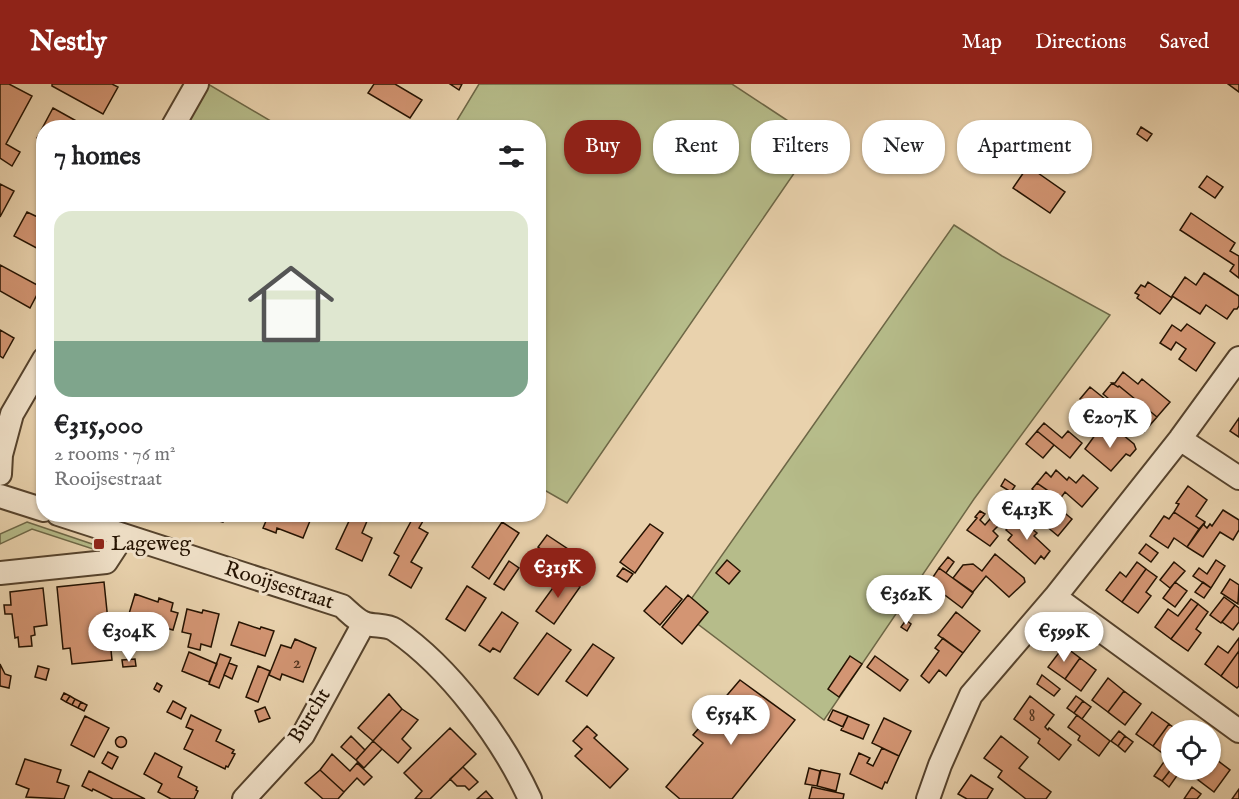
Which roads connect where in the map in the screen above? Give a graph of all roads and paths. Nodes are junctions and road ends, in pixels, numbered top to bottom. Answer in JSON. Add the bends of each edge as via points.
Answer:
{"nodes":[{"id":1,"x":197,"y":84,"type":"edge"},
{"id":2,"x":177,"y":120,"type":"edge"},
{"id":3,"x":1239,"y":358,"type":"edge"},
{"id":4,"x":36,"y":373,"type":"edge"},
{"id":5,"x":1180,"y":439,"type":"junction"},
{"id":6,"x":0,"y":474,"type":"edge"},
{"id":7,"x":1239,"y":478,"type":"edge"},
{"id":8,"x":0,"y":496,"type":"edge"},
{"id":9,"x":36,"y":507,"type":"edge"},
{"id":10,"x":82,"y":522,"type":"edge"},
{"id":11,"x":123,"y":536,"type":"junction"},
{"id":12,"x":0,"y":573,"type":"edge"},
{"id":13,"x":1055,"y":597,"type":"junction"},
{"id":14,"x":364,"y":623,"type":"junction"},
{"id":15,"x":1239,"y":731,"type":"edge"},
{"id":16,"x":244,"y":799,"type":"edge"},
{"id":17,"x":530,"y":799,"type":"edge"},
{"id":18,"x":928,"y":799,"type":"edge"}],
"edges":[{"from":1,"to":2,"type":"street"},
{"from":3,"to":5,"type":"street"},
{"from":4,"to":6,"type":"street","via":[[12,414]]},
{"from":5,"to":7,"type":"street"},
{"from":5,"to":13,"type":"street"},
{"from":8,"to":9,"type":"street"},
{"from":10,"to":11,"type":"street","name":"Rooijsestraat"},
{"from":11,"to":12,"type":"street","via":[[106,562]]},
{"from":11,"to":14,"type":"street","name":"Rooijsestraat","via":[[342,606]]},
{"from":13,"to":15,"type":"street"},
{"from":13,"to":18,"type":"street","via":[[971,695]]},
{"from":14,"to":16,"type":"street","name":"Burcht","via":[[303,735]]},
{"from":14,"to":17,"type":"street","name":"Rooijsestraat","via":[[392,628],[435,662],[476,710]]}]}
